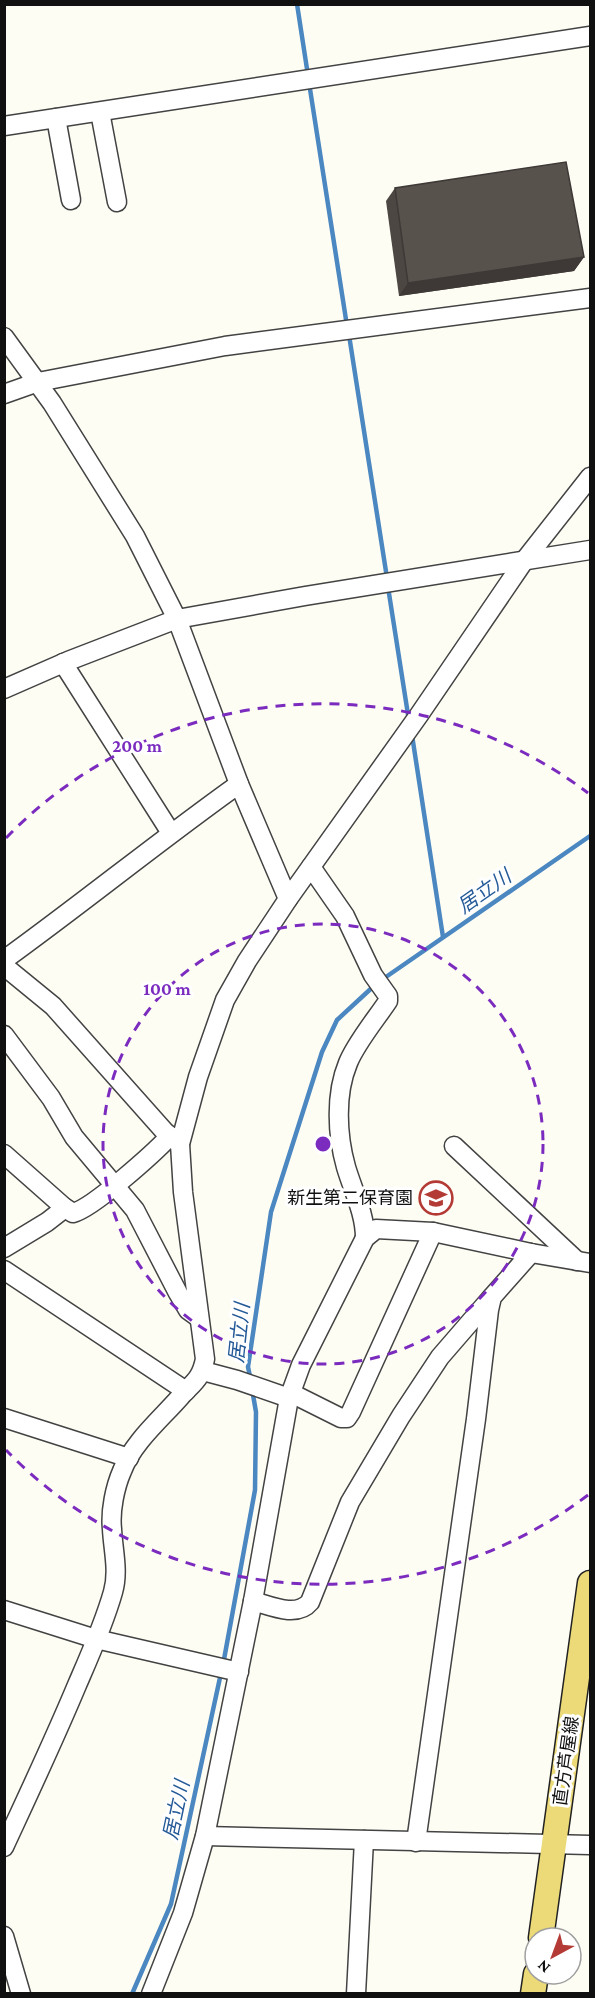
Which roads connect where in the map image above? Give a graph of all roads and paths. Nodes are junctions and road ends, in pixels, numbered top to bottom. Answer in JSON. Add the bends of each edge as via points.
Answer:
{"nodes":[{"id":1,"x":591,"y":36,"type":"edge"},
{"id":2,"x":100,"y":112,"type":"junction"},
{"id":3,"x":56,"y":118,"type":"junction"},
{"id":4,"x":4,"y":126,"type":"edge"},
{"id":5,"x":71,"y":200,"type":"dead end"},
{"id":6,"x":117,"y":202,"type":"dead end"},
{"id":7,"x":591,"y":298,"type":"edge"},
{"id":8,"x":4,"y":337,"type":"edge"},
{"id":9,"x":38,"y":382,"type":"junction"},
{"id":10,"x":4,"y":394,"type":"edge"},
{"id":11,"x":591,"y":477,"type":"edge"},
{"id":12,"x":591,"y":550,"type":"edge"},
{"id":13,"x":524,"y":561,"type":"junction"},
{"id":14,"x":177,"y":619,"type":"junction"},
{"id":15,"x":63,"y":663,"type":"junction"},
{"id":16,"x":4,"y":689,"type":"edge"},
{"id":17,"x":239,"y":784,"type":"junction"},
{"id":18,"x":171,"y":833,"type":"junction"},
{"id":19,"x":311,"y":867,"type":"junction"},
{"id":20,"x":288,"y":899,"type":"junction"},
{"id":21,"x":4,"y":960,"type":"edge"},
{"id":22,"x":4,"y":966,"type":"edge"},
{"id":23,"x":4,"y":1035,"type":"edge"},
{"id":24,"x":175,"y":1140,"type":"junction"},
{"id":25,"x":454,"y":1146,"type":"dead end"},
{"id":26,"x":4,"y":1154,"type":"edge"},
{"id":27,"x":115,"y":1185,"type":"junction"},
{"id":28,"x":65,"y":1208,"type":"junction"},
{"id":29,"x":433,"y":1232,"type":"junction"},
{"id":30,"x":365,"y":1238,"type":"junction"},
{"id":31,"x":4,"y":1248,"type":"edge"},
{"id":32,"x":531,"y":1253,"type":"junction"},
{"id":33,"x":584,"y":1262,"type":"edge"},
{"id":34,"x":4,"y":1270,"type":"edge"},
{"id":35,"x":492,"y":1297,"type":"junction"},
{"id":36,"x":199,"y":1318,"type":"junction"},
{"id":37,"x":202,"y":1371,"type":"junction"},
{"id":38,"x":186,"y":1391,"type":"junction"},
{"id":39,"x":290,"y":1396,"type":"junction"},
{"id":40,"x":4,"y":1418,"type":"edge"},
{"id":41,"x":129,"y":1458,"type":"junction"},
{"id":42,"x":591,"y":1583,"type":"edge"},
{"id":43,"x":253,"y":1601,"type":"junction"},
{"id":44,"x":4,"y":1610,"type":"edge"},
{"id":45,"x":96,"y":1640,"type":"junction"},
{"id":46,"x":235,"y":1671,"type":"junction"},
{"id":47,"x":205,"y":1836,"type":"junction"},
{"id":48,"x":364,"y":1840,"type":"junction"},
{"id":49,"x":416,"y":1842,"type":"junction"},
{"id":50,"x":555,"y":1844,"type":"junction"},
{"id":51,"x":591,"y":1845,"type":"edge"},
{"id":52,"x":4,"y":1847,"type":"edge"},
{"id":53,"x":543,"y":1926,"type":"edge"},
{"id":54,"x":4,"y":1936,"type":"edge"},
{"id":55,"x":21,"y":1994,"type":"edge"},
{"id":56,"x":151,"y":1994,"type":"edge"},
{"id":57,"x":356,"y":1994,"type":"edge"}],
"edges":[{"from":1,"to":2,"type":"street"},
{"from":2,"to":3,"type":"street"},
{"from":2,"to":6,"type":"street"},
{"from":3,"to":4,"type":"street"},
{"from":3,"to":5,"type":"street"},
{"from":7,"to":9,"type":"street","via":[[225,346]]},
{"from":8,"to":9,"type":"street"},
{"from":9,"to":10,"type":"street"},
{"from":9,"to":14,"type":"street","via":[[135,536]]},
{"from":11,"to":13,"type":"street"},
{"from":12,"to":13,"type":"street"},
{"from":13,"to":14,"type":"street"},
{"from":13,"to":19,"type":"street"},
{"from":14,"to":15,"type":"street"},
{"from":14,"to":17,"type":"street"},
{"from":15,"to":16,"type":"street"},
{"from":15,"to":18,"type":"street"},
{"from":17,"to":18,"type":"street"},
{"from":17,"to":20,"type":"street"},
{"from":18,"to":21,"type":"street"},
{"from":19,"to":20,"type":"street"},
{"from":19,"to":30,"type":"street","via":[[345,916],[388,996],[348,1062],[340,1093],[340,1134],[365,1224]]},
{"from":20,"to":24,"type":"street","via":[[225,999]]},
{"from":22,"to":24,"type":"street","via":[[53,1006]]},
{"from":23,"to":27,"type":"street","via":[[51,1098],[74,1137]]},
{"from":24,"to":27,"type":"street","via":[[159,1148]]},
{"from":24,"to":36,"type":"street"},
{"from":25,"to":33,"type":"street"},
{"from":26,"to":28,"type":"street"},
{"from":27,"to":28,"type":"street","via":[[81,1211],[73,1213]]},
{"from":27,"to":36,"type":"street","via":[[135,1210],[177,1293]]},
{"from":28,"to":31,"type":"street"},
{"from":29,"to":30,"type":"street","via":[[376,1229]]},
{"from":29,"to":32,"type":"street"},
{"from":29,"to":39,"type":"street","via":[[346,1418]]},
{"from":30,"to":39,"type":"street","via":[[301,1365]]},
{"from":32,"to":33,"type":"street"},
{"from":32,"to":35,"type":"street"},
{"from":34,"to":38,"type":"street"},
{"from":35,"to":43,"type":"street","via":[[440,1357],[396,1426],[351,1502],[310,1602],[296,1610]]},
{"from":35,"to":49,"type":"street"},
{"from":36,"to":37,"type":"street","via":[[205,1359]]},
{"from":37,"to":38,"type":"street"},
{"from":37,"to":39,"type":"street"},
{"from":38,"to":41,"type":"street"},
{"from":39,"to":43,"type":"street"},
{"from":40,"to":41,"type":"street"},
{"from":41,"to":45,"type":"street","via":[[114,1500],[111,1526],[117,1575]]},
{"from":42,"to":50,"type":"main road","name":"直方芦屋線"},
{"from":43,"to":46,"type":"street"},
{"from":44,"to":45,"type":"street"},
{"from":45,"to":46,"type":"street"},
{"from":45,"to":52,"type":"street"},
{"from":46,"to":47,"type":"street"},
{"from":47,"to":48,"type":"street"},
{"from":47,"to":56,"type":"street","via":[[183,1913]]},
{"from":48,"to":49,"type":"street"},
{"from":48,"to":57,"type":"street"},
{"from":49,"to":50,"type":"street"},
{"from":50,"to":51,"type":"street"},
{"from":50,"to":53,"type":"main road","name":"直方芦屋線"},
{"from":54,"to":55,"type":"street"}]}
